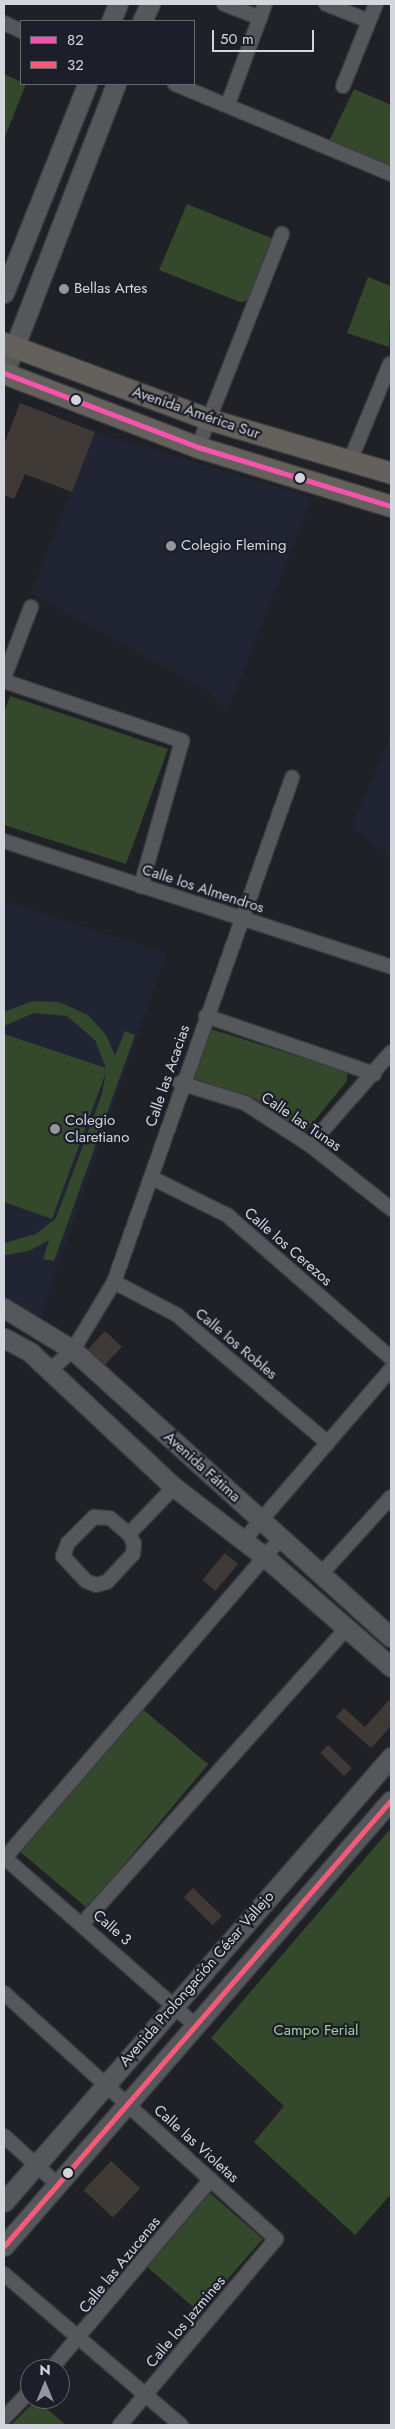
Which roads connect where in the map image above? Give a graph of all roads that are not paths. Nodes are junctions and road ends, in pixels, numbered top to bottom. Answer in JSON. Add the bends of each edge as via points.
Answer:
{"nodes":[{"id":1,"x":118,"y":4,"type":"edge"},
{"id":2,"x":150,"y":4,"type":"edge"},
{"id":3,"x":224,"y":4,"type":"edge"},
{"id":4,"x":265,"y":4,"type":"edge"},
{"id":5,"x":326,"y":4,"type":"edge"},
{"id":6,"x":376,"y":4,"type":"edge"},
{"id":7,"x":260,"y":18,"type":"junction"},
{"id":8,"x":111,"y":20,"type":"edge"},
{"id":9,"x":142,"y":20,"type":"edge"},
{"id":10,"x":369,"y":21,"type":"junction"},
{"id":11,"x":4,"y":22,"type":"edge"},
{"id":12,"x":20,"y":30,"type":"edge"},
{"id":13,"x":86,"y":85,"type":"edge"},
{"id":14,"x":116,"y":85,"type":"edge"},
{"id":15,"x":178,"y":85,"type":"edge"},
{"id":16,"x":343,"y":86,"type":"dead end"},
{"id":17,"x":228,"y":104,"type":"junction"},
{"id":18,"x":391,"y":174,"type":"edge"},
{"id":19,"x":282,"y":234,"type":"dead end"},
{"id":20,"x":4,"y":292,"type":"edge"},
{"id":21,"x":9,"y":345,"type":"edge"},
{"id":22,"x":390,"y":364,"type":"dead end"},
{"id":23,"x":4,"y":374,"type":"edge"},
{"id":24,"x":208,"y":419,"type":"junction"},
{"id":25,"x":198,"y":447,"type":"junction"},
{"id":26,"x":350,"y":461,"type":"junction"},
{"id":27,"x":391,"y":473,"type":"edge"},
{"id":28,"x":391,"y":506,"type":"edge"},
{"id":29,"x":30,"y":608,"type":"dead end"},
{"id":30,"x":4,"y":680,"type":"edge"},
{"id":31,"x":292,"y":778,"type":"dead end"},
{"id":32,"x":4,"y":841,"type":"edge"},
{"id":33,"x":141,"y":886,"type":"junction"},
{"id":34,"x":242,"y":919,"type":"junction"},
{"id":35,"x":391,"y":967,"type":"edge"},
{"id":36,"x":206,"y":1016,"type":"junction"},
{"id":37,"x":391,"y":1052,"type":"edge"},
{"id":38,"x":374,"y":1074,"type":"junction"},
{"id":39,"x":180,"y":1083,"type":"junction"},
{"id":40,"x":310,"y":1145,"type":"junction"},
{"id":41,"x":152,"y":1178,"type":"junction"},
{"id":42,"x":390,"y":1206,"type":"edge"},
{"id":43,"x":114,"y":1282,"type":"junction"},
{"id":44,"x":4,"y":1308,"type":"edge"},
{"id":45,"x":4,"y":1338,"type":"edge"},
{"id":46,"x":73,"y":1350,"type":"junction"},
{"id":47,"x":391,"y":1358,"type":"edge"},
{"id":48,"x":391,"y":1369,"type":"edge"},
{"id":49,"x":50,"y":1370,"type":"junction"},
{"id":50,"x":328,"y":1443,"type":"junction"},
{"id":51,"x":174,"y":1487,"type":"junction"},
{"id":52,"x":391,"y":1497,"type":"edge"},
{"id":53,"x":262,"y":1522,"type":"junction"},
{"id":54,"x":129,"y":1534,"type":"junction"},
{"id":55,"x":280,"y":1539,"type":"junction"},
{"id":56,"x":244,"y":1540,"type":"junction"},
{"id":57,"x":265,"y":1556,"type":"junction"},
{"id":58,"x":321,"y":1574,"type":"junction"},
{"id":59,"x":348,"y":1627,"type":"junction"},
{"id":60,"x":388,"y":1628,"type":"edge"},
{"id":61,"x":391,"y":1668,"type":"edge"},
{"id":62,"x":391,"y":1757,"type":"edge"},
{"id":63,"x":391,"y":1800,"type":"edge"},
{"id":64,"x":4,"y":1858,"type":"edge"},
{"id":65,"x":83,"y":1924,"type":"junction"},
{"id":66,"x":4,"y":1993,"type":"edge"},
{"id":67,"x":175,"y":2006,"type":"junction"},
{"id":68,"x":195,"y":2025,"type":"junction"},
{"id":69,"x":104,"y":2084,"type":"junction"},
{"id":70,"x":126,"y":2103,"type":"junction"},
{"id":71,"x":4,"y":2136,"type":"edge"},
{"id":72,"x":35,"y":2166,"type":"junction"},
{"id":73,"x":211,"y":2179,"type":"junction"},
{"id":74,"x":56,"y":2183,"type":"junction"},
{"id":75,"x":4,"y":2202,"type":"edge"},
{"id":76,"x":276,"y":2239,"type":"joint"},
{"id":77,"x":4,"y":2246,"type":"edge"},
{"id":78,"x":4,"y":2274,"type":"edge"},
{"id":79,"x":81,"y":2337,"type":"junction"},
{"id":80,"x":60,"y":2359,"type":"edge"},
{"id":81,"x":147,"y":2394,"type":"junction"},
{"id":82,"x":20,"y":2401,"type":"edge"},
{"id":83,"x":4,"y":2418,"type":"edge"},
{"id":84,"x":120,"y":2425,"type":"edge"},
{"id":85,"x":181,"y":2425,"type":"edge"}],
"edges":[{"from":1,"to":8,"type":"main road"},
{"from":2,"to":9,"type":"main road"},
{"from":3,"to":7,"type":"street"},
{"from":4,"to":7,"type":"street"},
{"from":5,"to":10,"type":"street"},
{"from":6,"to":10,"type":"street"},
{"from":7,"to":17,"type":"street"},
{"from":10,"to":16,"type":"street"},
{"from":11,"to":12,"type":"street"},
{"from":13,"to":20,"type":"main road"},
{"from":14,"to":21,"type":"main road"},
{"from":15,"to":17,"type":"street"},
{"from":17,"to":18,"type":"street"},
{"from":19,"to":24,"type":"street"},
{"from":21,"to":23,"type":"main road"},
{"from":21,"to":24,"type":"main road","name":"Avenida América Sur"},
{"from":22,"to":26,"type":"street"},
{"from":23,"to":25,"type":"main road","name":"Avenida América Sur"},
{"from":24,"to":25,"type":"street"},
{"from":24,"to":26,"type":"main road","name":"Avenida América Sur"},
{"from":25,"to":28,"type":"main road","name":"Avenida América Sur"},
{"from":26,"to":27,"type":"main road","name":"Avenida América Sur"},
{"from":29,"to":30,"type":"street"},
{"from":30,"to":33,"type":"street","via":[[182,741]]},
{"from":31,"to":34,"type":"street","name":"Calle las Acacias"},
{"from":32,"to":33,"type":"street","name":"Calle los Almendros"},
{"from":33,"to":34,"type":"street","name":"Calle los Almendros"},
{"from":34,"to":35,"type":"street","name":"Calle los Almendros"},
{"from":34,"to":36,"type":"street","name":"Calle las Acacias"},
{"from":36,"to":38,"type":"street"},
{"from":36,"to":39,"type":"street","name":"Calle las Acacias"},
{"from":37,"to":38,"type":"street"},
{"from":38,"to":40,"type":"street"},
{"from":39,"to":40,"type":"street","name":"Calle las Tunas","via":[[245,1103]]},
{"from":39,"to":41,"type":"street","name":"Calle las Acacias"},
{"from":40,"to":42,"type":"street","name":"Calle las Tunas"},
{"from":41,"to":43,"type":"street","name":"Calle las Acacias"},
{"from":41,"to":47,"type":"street","name":"Calle los Cerezos","via":[[227,1214]]},
{"from":43,"to":46,"type":"street","name":"Calle las Acacias"},
{"from":43,"to":50,"type":"street","name":"Calle los Robles","via":[[177,1315]]},
{"from":44,"to":46,"type":"main road","name":"Avenida Fátima"},
{"from":45,"to":49,"type":"main road","name":"Avenida Fátima"},
{"from":46,"to":49,"type":"street","name":"Calle las Acacias"},
{"from":46,"to":53,"type":"main road","name":"Avenida Fátima"},
{"from":48,"to":50,"type":"street"},
{"from":49,"to":51,"type":"main road","name":"Avenida Fátima"},
{"from":50,"to":53,"type":"street"},
{"from":51,"to":54,"type":"street"},
{"from":51,"to":56,"type":"main road","name":"Avenida Fátima"},
{"from":52,"to":58,"type":"street"},
{"from":53,"to":55,"type":"main road","name":"Avenida Fátima"},
{"from":53,"to":56,"type":"street"},
{"from":54,"to":54,"type":"street","via":[[110,1518],[94,1517],[68,1543],[63,1556],[86,1581],[101,1585],[132,1554]]},
{"from":55,"to":57,"type":"street"},
{"from":55,"to":58,"type":"main road","name":"Avenida Fátima"},
{"from":56,"to":57,"type":"main road","name":"Avenida Fátima"},
{"from":57,"to":59,"type":"main road","name":"Avenida Fátima"},
{"from":57,"to":64,"type":"street"},
{"from":58,"to":60,"type":"main road","name":"Avenida Fátima"},
{"from":59,"to":61,"type":"main road","name":"Avenida Fátima"},
{"from":59,"to":65,"type":"street"},
{"from":62,"to":67,"type":"main road","name":"Avenida Prolongación César Vallejo"},
{"from":63,"to":68,"type":"main road","name":"Avenida Prolongación César Vallejo"},
{"from":64,"to":65,"type":"street","name":"Calle 3"},
{"from":65,"to":67,"type":"street","name":"Calle 3"},
{"from":66,"to":69,"type":"street","name":"Calle las Violetas"},
{"from":67,"to":68,"type":"street","name":"Calle 3"},
{"from":67,"to":69,"type":"main road","name":"Avenida Prolongación César Vallejo"},
{"from":68,"to":70,"type":"main road","name":"Avenida Prolongación César Vallejo"},
{"from":69,"to":70,"type":"street","name":"Calle las Violetas"},
{"from":69,"to":72,"type":"main road","name":"Avenida Prolongación César Vallejo"},
{"from":70,"to":73,"type":"street","name":"Calle las Violetas"},
{"from":70,"to":74,"type":"main road","name":"Avenida Prolongación César Vallejo"},
{"from":71,"to":72,"type":"street"},
{"from":72,"to":74,"type":"street"},
{"from":72,"to":75,"type":"main road","name":"Avenida Prolongación César Vallejo"},
{"from":73,"to":76,"type":"street","name":"Calle las Violetas"},
{"from":73,"to":79,"type":"street","name":"Calle las Azucenas"},
{"from":74,"to":77,"type":"main road","name":"Avenida Prolongación César Vallejo"},
{"from":76,"to":81,"type":"street","name":"Calle los Jazmines"},
{"from":78,"to":79,"type":"street"},
{"from":79,"to":80,"type":"street","name":"Calle las Azucenas"},
{"from":79,"to":81,"type":"street"},
{"from":81,"to":84,"type":"street","name":"Calle los Jazmines"},
{"from":81,"to":85,"type":"street"},
{"from":82,"to":83,"type":"street"}]}
